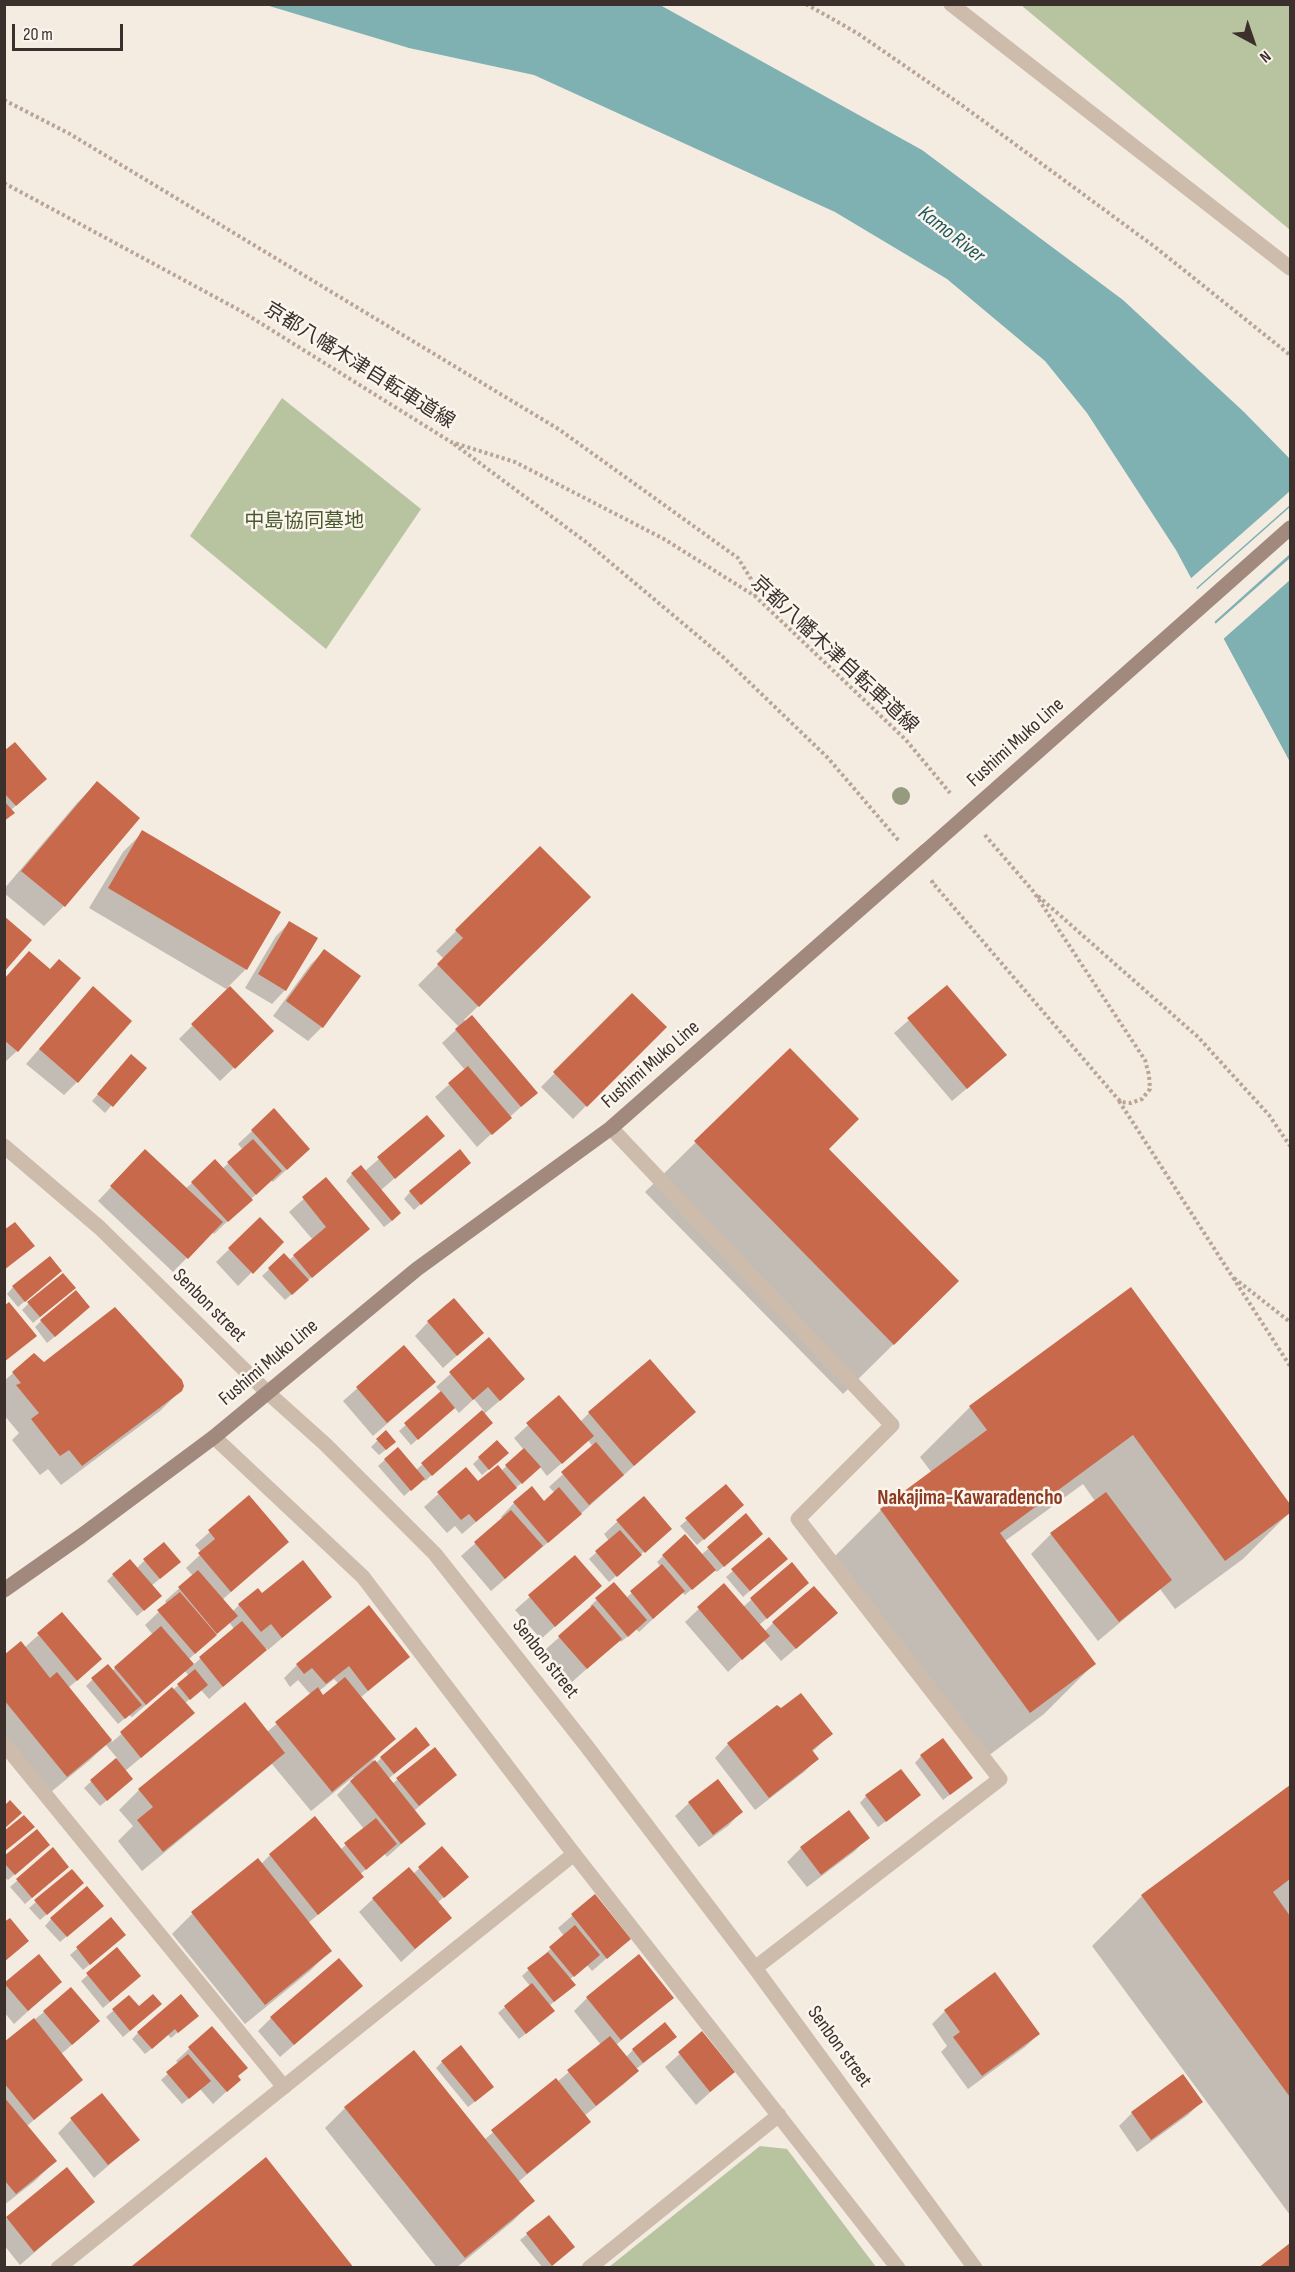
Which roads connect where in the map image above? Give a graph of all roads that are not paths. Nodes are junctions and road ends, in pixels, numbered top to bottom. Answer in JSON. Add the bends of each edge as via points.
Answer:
{"nodes":[{"id":1,"x":951,"y":4,"type":"edge"},
{"id":2,"x":1290,"y":268,"type":"edge"},
{"id":3,"x":1290,"y":528,"type":"edge"},
{"id":4,"x":610,"y":1128,"type":"junction"},
{"id":5,"x":4,"y":1146,"type":"edge"},
{"id":6,"x":267,"y":1392,"type":"junction"},
{"id":7,"x":214,"y":1437,"type":"junction"},
{"id":8,"x":4,"y":1590,"type":"edge"},
{"id":9,"x":4,"y":1744,"type":"edge"},
{"id":10,"x":574,"y":1854,"type":"junction"},
{"id":11,"x":754,"y":1968,"type":"junction"},
{"id":12,"x":284,"y":2087,"type":"junction"},
{"id":13,"x":779,"y":2115,"type":"junction"},
{"id":14,"x":58,"y":2268,"type":"edge"},
{"id":15,"x":589,"y":2268,"type":"edge"},
{"id":16,"x":898,"y":2268,"type":"edge"},
{"id":17,"x":975,"y":2268,"type":"edge"}],
"edges":[{"from":1,"to":2,"type":"street"},
{"from":3,"to":4,"type":"main road","name":"Fushimi Muko Line","bridge":true},
{"from":4,"to":6,"type":"main road","name":"Fushimi Muko Line","via":[[417,1269]]},
{"from":4,"to":11,"type":"street","via":[[892,1425],[798,1519],[1000,1779]]},
{"from":5,"to":6,"type":"street","name":"Senbon street","via":[[100,1228]]},
{"from":6,"to":7,"type":"main road","name":"Fushimi Muko Line"},
{"from":6,"to":11,"type":"street","name":"Senbon street","via":[[435,1554]]},
{"from":7,"to":8,"type":"main road","name":"Fushimi Muko Line"},
{"from":7,"to":10,"type":"street","via":[[363,1577]]},
{"from":9,"to":12,"type":"street"},
{"from":10,"to":12,"type":"street"},
{"from":10,"to":13,"type":"street"},
{"from":11,"to":17,"type":"street","name":"Senbon street"},
{"from":12,"to":14,"type":"street"},
{"from":13,"to":15,"type":"street"},
{"from":13,"to":16,"type":"street"}]}
